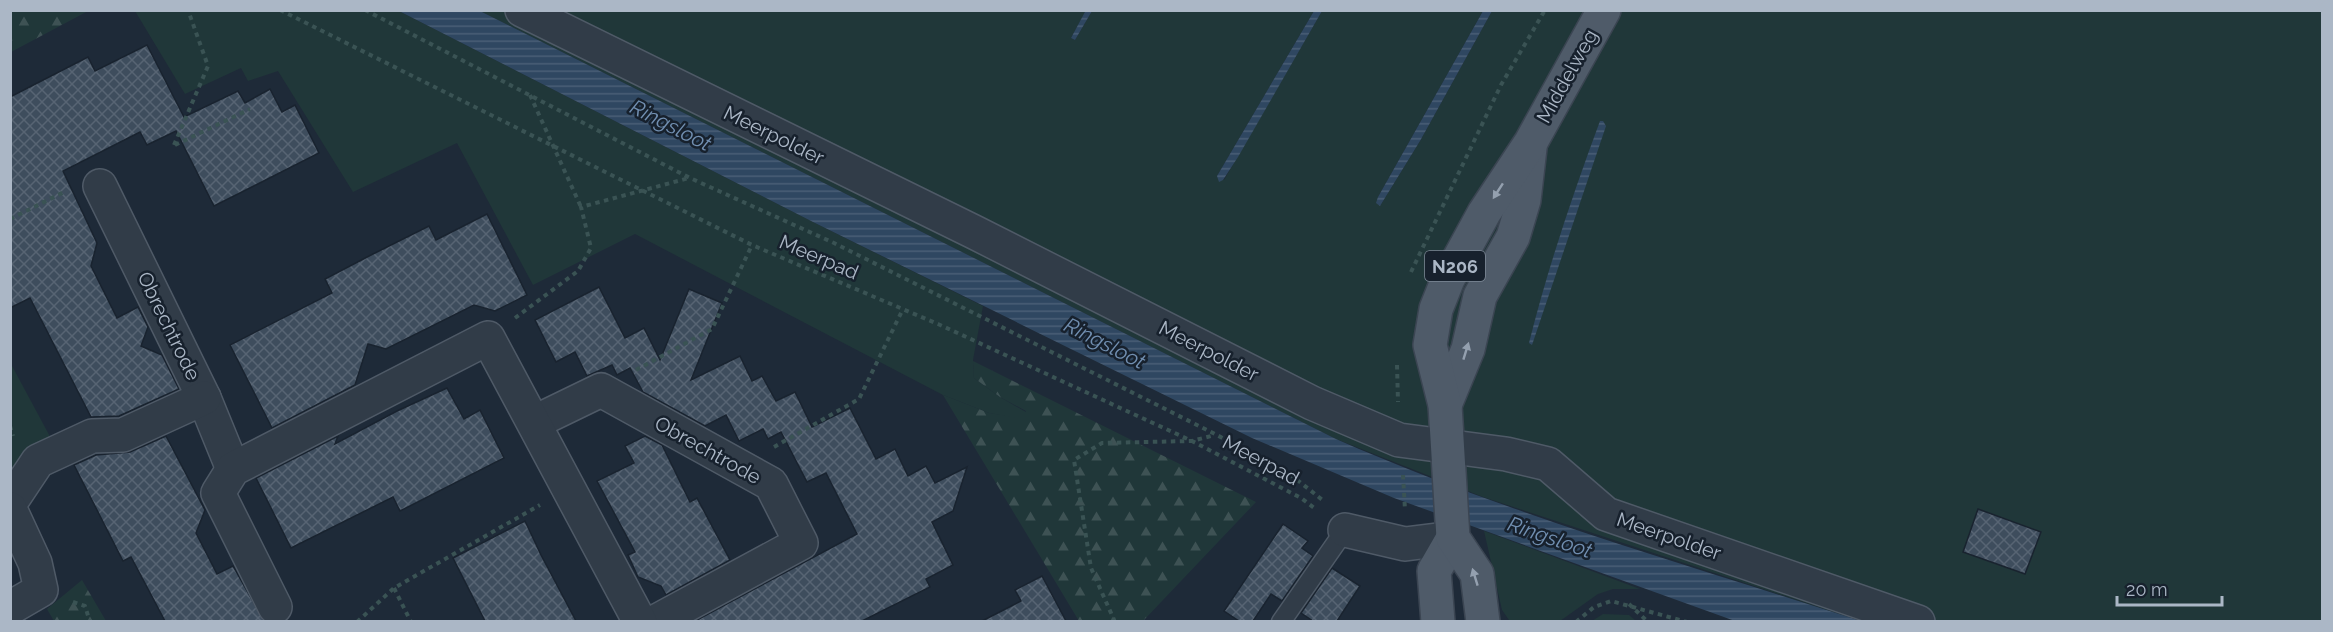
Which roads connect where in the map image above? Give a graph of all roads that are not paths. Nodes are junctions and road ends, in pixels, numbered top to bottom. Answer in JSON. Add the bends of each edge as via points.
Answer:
{"nodes":[{"id":1,"x":522,"y":10,"type":"edge"},
{"id":2,"x":1604,"y":10,"type":"edge"},
{"id":3,"x":100,"y":186,"type":"road end"},
{"id":4,"x":204,"y":398,"type":"junction"},
{"id":5,"x":535,"y":422,"type":"junction"},
{"id":6,"x":1449,"y":446,"type":"junction"},
{"id":7,"x":233,"y":469,"type":"junction"},
{"id":8,"x":10,"y":502,"type":"edge"},
{"id":9,"x":10,"y":509,"type":"edge"},
{"id":10,"x":1340,"y":520,"type":"joint"},
{"id":11,"x":1452,"y":533,"type":"junction"},
{"id":12,"x":275,"y":607,"type":"dead end"},
{"id":13,"x":10,"y":608,"type":"edge"},
{"id":14,"x":640,"y":621,"type":"edge"},
{"id":15,"x":655,"y":621,"type":"edge"},
{"id":16,"x":1281,"y":621,"type":"edge"},
{"id":17,"x":1438,"y":621,"type":"edge"},
{"id":18,"x":1483,"y":621,"type":"edge"},
{"id":19,"x":1918,"y":621,"type":"edge"}],
"edges":[{"from":1,"to":6,"type":"street","name":"Meerpolder","via":[[1312,403],[1399,440]]},
{"from":2,"to":6,"type":"main road","name":"Middelweg","number":"N206","via":[[1530,142],[1524,200],[1513,237],[1480,296],[1468,349],[1445,405]]},
{"from":3,"to":4,"type":"street","name":"Obrechtrode"},
{"from":4,"to":7,"type":"street","name":"Obrechtrode"},
{"from":4,"to":8,"type":"street","via":[[123,435],[92,436],[38,461]]},
{"from":5,"to":7,"type":"street","via":[[488,338]]},
{"from":5,"to":14,"type":"street"},
{"from":5,"to":15,"type":"street","name":"Obrechtrode","via":[[600,390],[771,484],[801,543]]},
{"from":6,"to":11,"type":"main road","number":"N206"},
{"from":6,"to":19,"type":"street","name":"Meerpolder","via":[[1548,464],[1606,514]]},
{"from":7,"to":12,"type":"street","via":[[218,493]]},
{"from":9,"to":13,"type":"street","via":[[35,563],[41,590]]},
{"from":10,"to":11,"type":"street","via":[[1405,544]]},
{"from":10,"to":16,"type":"lane"},
{"from":11,"to":17,"type":"main road","via":[[1434,571]]},
{"from":18,"to":11,"type":"main road","one_way":true,"via":[[1477,574]]}]}
